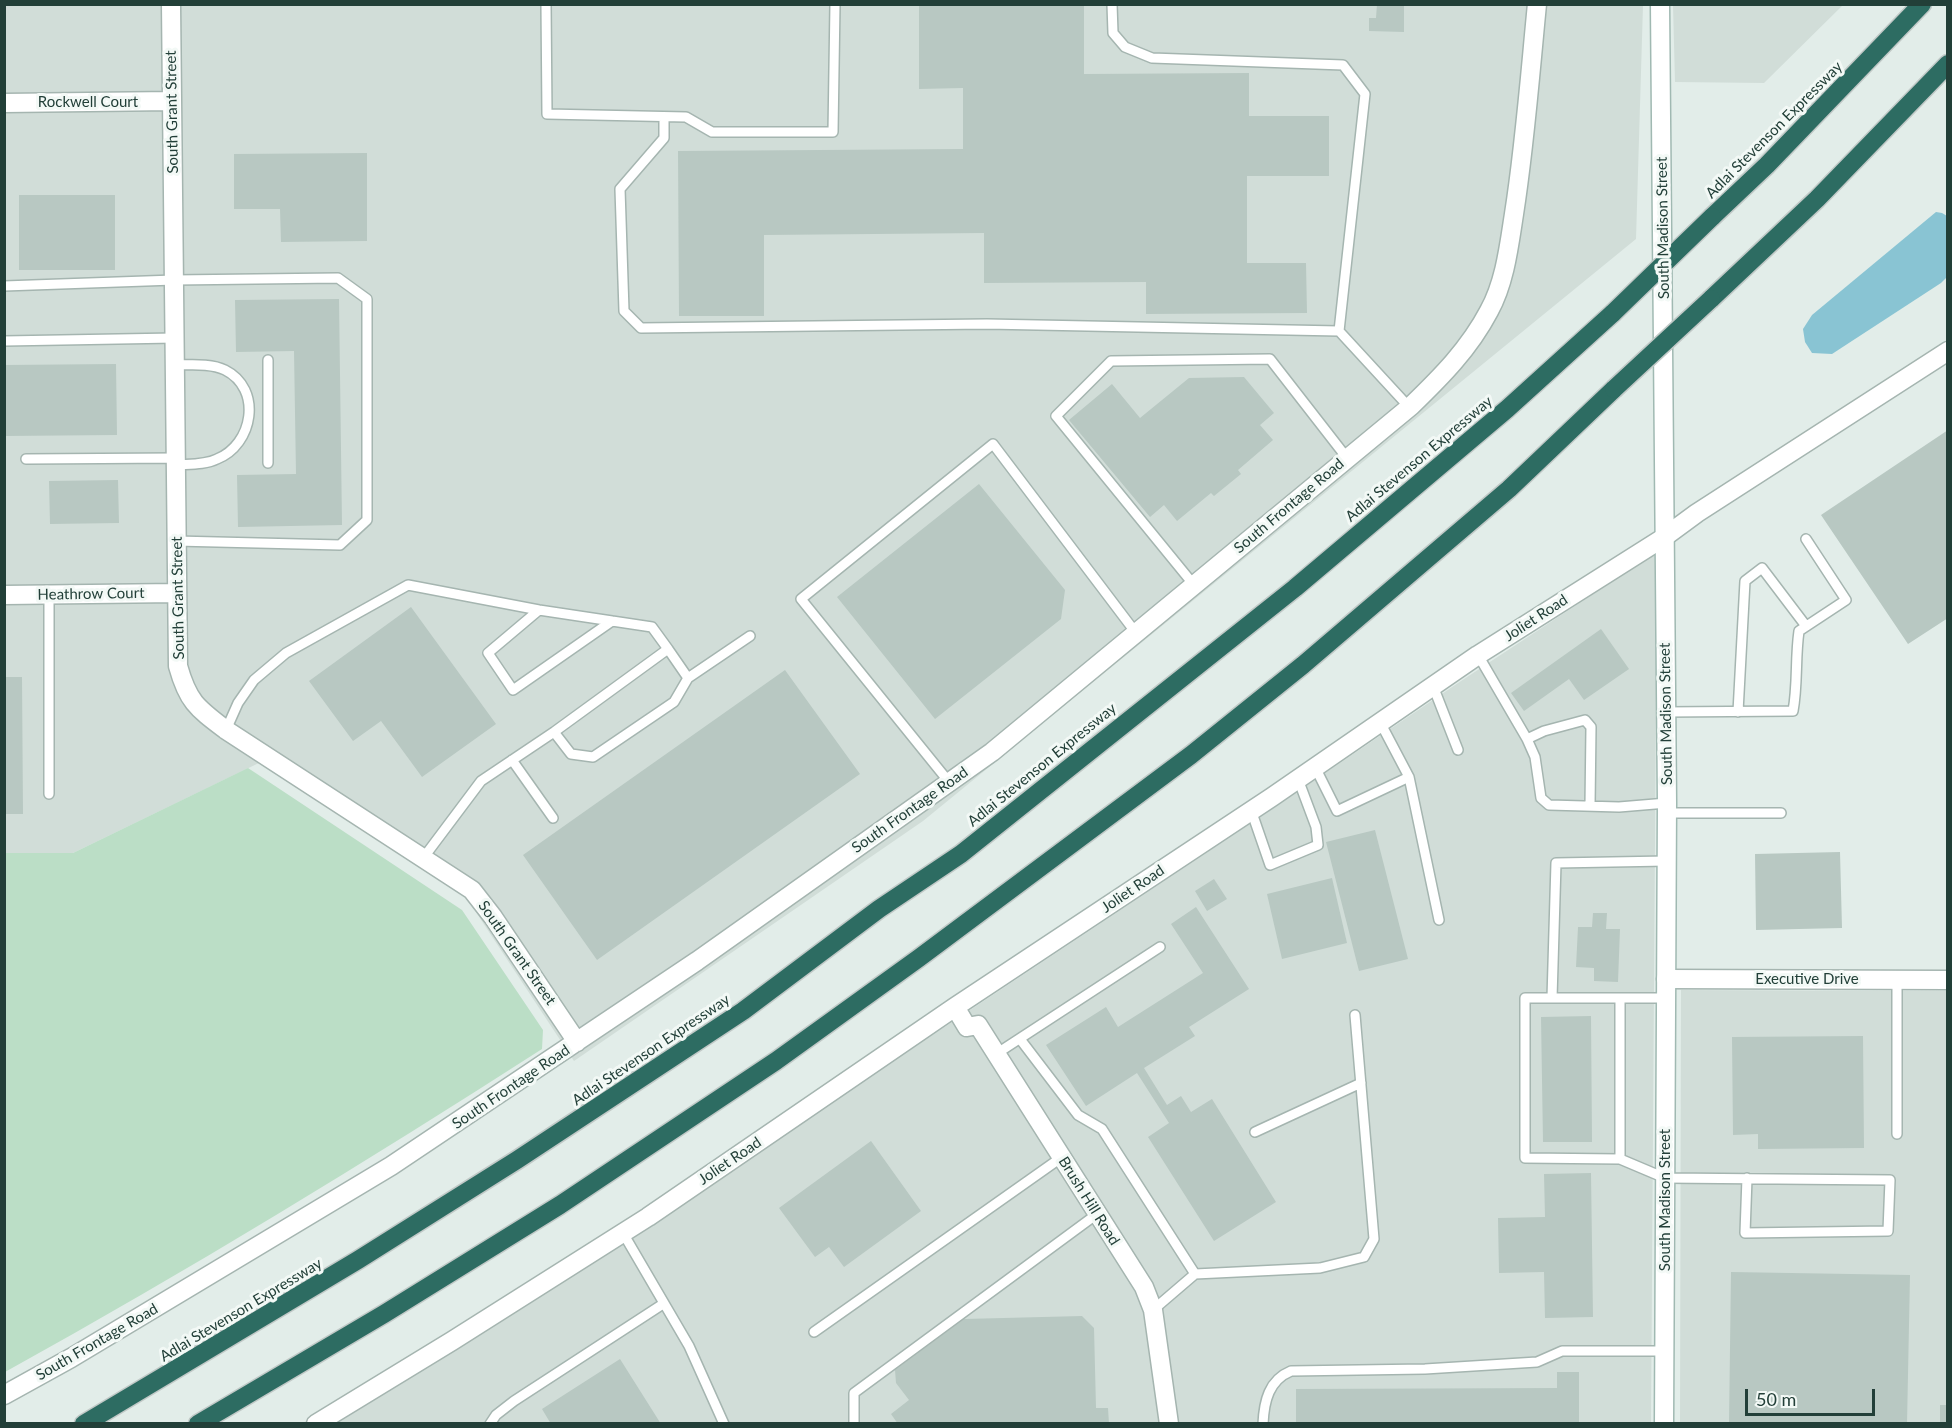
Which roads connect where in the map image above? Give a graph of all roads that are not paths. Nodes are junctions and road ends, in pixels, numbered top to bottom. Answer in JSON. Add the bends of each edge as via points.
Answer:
{"nodes":[{"id":1,"x":171,"y":4,"type":"edge"},
{"id":2,"x":546,"y":4,"type":"edge"},
{"id":3,"x":835,"y":4,"type":"edge"},
{"id":4,"x":1112,"y":4,"type":"edge"},
{"id":5,"x":1537,"y":4,"type":"edge"},
{"id":6,"x":1660,"y":4,"type":"edge"},
{"id":7,"x":1922,"y":4,"type":"edge"},
{"id":8,"x":1947,"y":64,"type":"edge"},
{"id":9,"x":172,"y":102,"type":"junction"},
{"id":10,"x":4,"y":103,"type":"edge"},
{"id":11,"x":664,"y":117,"type":"junction"},
{"id":12,"x":174,"y":280,"type":"junction"},
{"id":13,"x":4,"y":286,"type":"edge"},
{"id":14,"x":1339,"y":331,"type":"junction"},
{"id":15,"x":175,"y":338,"type":"junction"},
{"id":16,"x":4,"y":341,"type":"edge"},
{"id":17,"x":1947,"y":351,"type":"edge"},
{"id":18,"x":268,"y":360,"type":"dead end"},
{"id":19,"x":175,"y":365,"type":"junction"},
{"id":20,"x":1408,"y":407,"type":"junction"},
{"id":21,"x":250,"y":411,"type":"junction"},
{"id":22,"x":268,"y":411,"type":"junction"},
{"id":23,"x":1347,"y":458,"type":"junction"},
{"id":24,"x":26,"y":459,"type":"dead end"},
{"id":25,"x":176,"y":461,"type":"junction"},
{"id":26,"x":268,"y":463,"type":"dead end"},
{"id":27,"x":1664,"y":538,"type":"junction"},
{"id":28,"x":1806,"y":539,"type":"dead end"},
{"id":29,"x":177,"y":541,"type":"junction"},
{"id":30,"x":1194,"y":585,"type":"junction"},
{"id":31,"x":177,"y":593,"type":"junction"},
{"id":32,"x":4,"y":595,"type":"edge"},
{"id":33,"x":49,"y":595,"type":"junction"},
{"id":34,"x":539,"y":610,"type":"junction"},
{"id":35,"x":612,"y":621,"type":"junction"},
{"id":36,"x":1806,"y":626,"type":"junction"},
{"id":37,"x":1136,"y":633,"type":"junction"},
{"id":38,"x":750,"y":636,"type":"dead end"},
{"id":39,"x":668,"y":649,"type":"junction"},
{"id":40,"x":1478,"y":655,"type":"junction"},
{"id":41,"x":688,"y":678,"type":"junction"},
{"id":42,"x":1433,"y":686,"type":"junction"},
{"id":43,"x":1666,"y":712,"type":"junction"},
{"id":44,"x":1738,"y":712,"type":"junction"},
{"id":45,"x":1380,"y":722,"type":"junction"},
{"id":46,"x":226,"y":730,"type":"junction"},
{"id":47,"x":554,"y":732,"type":"junction"},
{"id":48,"x":1527,"y":739,"type":"junction"},
{"id":49,"x":1458,"y":750,"type":"dead end"},
{"id":50,"x":512,"y":760,"type":"junction"},
{"id":51,"x":1315,"y":767,"type":"junction"},
{"id":52,"x":1409,"y":777,"type":"junction"},
{"id":53,"x":1298,"y":779,"type":"junction"},
{"id":54,"x":949,"y":782,"type":"junction"},
{"id":55,"x":49,"y":794,"type":"dead end"},
{"id":56,"x":1590,"y":806,"type":"junction"},
{"id":57,"x":1667,"y":808,"type":"junction"},
{"id":58,"x":1251,"y":810,"type":"junction"},
{"id":59,"x":1781,"y":813,"type":"dead end"},
{"id":60,"x":553,"y":818,"type":"dead end"},
{"id":61,"x":424,"y":857,"type":"junction"},
{"id":62,"x":1667,"y":861,"type":"junction"},
{"id":63,"x":1439,"y":920,"type":"dead end"},
{"id":64,"x":1160,"y":947,"type":"dead end"},
{"id":65,"x":1666,"y":979,"type":"junction"},
{"id":66,"x":1897,"y":980,"type":"junction"},
{"id":67,"x":1947,"y":980,"type":"edge"},
{"id":68,"x":1552,"y":998,"type":"junction"},
{"id":69,"x":1620,"y":998,"type":"junction"},
{"id":70,"x":1666,"y":998,"type":"junction"},
{"id":71,"x":955,"y":1007,"type":"junction"},
{"id":72,"x":1355,"y":1015,"type":"dead end"},
{"id":73,"x":1020,"y":1039,"type":"junction"},
{"id":74,"x":577,"y":1042,"type":"junction"},
{"id":75,"x":996,"y":1054,"type":"junction"},
{"id":76,"x":1361,"y":1083,"type":"junction"},
{"id":77,"x":1255,"y":1132,"type":"dead end"},
{"id":78,"x":1897,"y":1134,"type":"dead end"},
{"id":79,"x":1062,"y":1157,"type":"junction"},
{"id":80,"x":1620,"y":1159,"type":"junction"},
{"id":81,"x":1665,"y":1178,"type":"junction"},
{"id":82,"x":1748,"y":1178,"type":"junction"},
{"id":83,"x":1097,"y":1214,"type":"junction"},
{"id":84,"x":623,"y":1233,"type":"junction"},
{"id":85,"x":1195,"y":1274,"type":"junction"},
{"id":86,"x":663,"y":1304,"type":"junction"},
{"id":87,"x":1153,"y":1310,"type":"junction"},
{"id":88,"x":814,"y":1332,"type":"dead end"},
{"id":89,"x":1664,"y":1351,"type":"junction"},
{"id":90,"x":4,"y":1395,"type":"edge"},
{"id":91,"x":84,"y":1424,"type":"edge"},
{"id":92,"x":198,"y":1424,"type":"edge"},
{"id":93,"x":316,"y":1424,"type":"edge"},
{"id":94,"x":490,"y":1424,"type":"edge"},
{"id":95,"x":724,"y":1424,"type":"edge"},
{"id":96,"x":854,"y":1424,"type":"edge"},
{"id":97,"x":1169,"y":1424,"type":"edge"},
{"id":98,"x":1263,"y":1424,"type":"edge"},
{"id":99,"x":1664,"y":1424,"type":"edge"}],
"edges":[{"from":1,"to":9,"type":"street","name":"South Grant Street"},
{"from":2,"to":11,"type":"lane","via":[[547,114]]},
{"from":3,"to":11,"type":"lane","via":[[832,132],[712,132],[686,117]]},
{"from":4,"to":14,"type":"lane","via":[[1113,33],[1125,47],[1152,58],[1343,65],[1365,94]]},
{"from":5,"to":20,"type":"street","name":"South Frontage Road","via":[[1523,153],[1504,274],[1491,309],[1472,341]]},
{"from":6,"to":27,"type":"street","name":"South Madison Street"},
{"from":7,"to":91,"type":"highway","name":"Adlai Stevenson Expressway","bridge":true,"via":[[1767,165],[1507,409],[1295,588],[961,854],[879,909],[743,1011],[517,1160]]},
{"from":8,"to":92,"type":"highway","bridge":true,"via":[[1816,199],[1509,489],[1191,755],[776,1061],[560,1205]]},
{"from":9,"to":10,"type":"street","name":"Rockwell Court"},
{"from":9,"to":12,"type":"street","name":"South Grant Street"},
{"from":11,"to":14,"type":"lane","via":[[664,138],[620,189],[624,311],[641,328],[987,324]]},
{"from":12,"to":13,"type":"lane"},
{"from":12,"to":15,"type":"street","name":"South Grant Street"},
{"from":12,"to":29,"type":"lane","via":[[338,278],[367,299],[368,520],[339,545]]},
{"from":14,"to":20,"type":"lane"},
{"from":15,"to":16,"type":"lane"},
{"from":15,"to":19,"type":"street","name":"South Grant Street"},
{"from":17,"to":27,"type":"street","name":"Joliet Road"},
{"from":18,"to":22,"type":"lane"},
{"from":19,"to":21,"type":"lane","via":[[224,369],[244,387]]},
{"from":19,"to":25,"type":"street","name":"South Grant Street"},
{"from":20,"to":23,"type":"street","name":"South Frontage Road"},
{"from":21,"to":22,"type":"lane"},
{"from":21,"to":25,"type":"lane","via":[[246,433],[232,451],[206,463]]},
{"from":22,"to":26,"type":"lane"},
{"from":23,"to":30,"type":"street","name":"South Frontage Road"},
{"from":23,"to":30,"type":"lane","via":[[1270,359],[1111,361],[1056,416]]},
{"from":24,"to":25,"type":"lane"},
{"from":25,"to":29,"type":"street","name":"South Grant Street"},
{"from":27,"to":40,"type":"street","name":"Joliet Road"},
{"from":27,"to":43,"type":"street","name":"South Madison Street"},
{"from":28,"to":36,"type":"lane","via":[[1846,600]]},
{"from":29,"to":31,"type":"street","name":"South Grant Street"},
{"from":30,"to":37,"type":"street","name":"South Frontage Road"},
{"from":31,"to":33,"type":"street","name":"Heathrow Court"},
{"from":31,"to":46,"type":"street","name":"South Grant Street","via":[[178,666],[187,693],[199,710]]},
{"from":32,"to":33,"type":"street","name":"Heathrow Court"},
{"from":33,"to":55,"type":"lane"},
{"from":34,"to":35,"type":"lane"},
{"from":34,"to":35,"type":"lane","via":[[488,653],[513,690]]},
{"from":34,"to":46,"type":"lane","via":[[408,585],[286,653],[254,680]]},
{"from":35,"to":39,"type":"lane","via":[[652,627]]},
{"from":36,"to":44,"type":"lane","via":[[1799,631],[1793,711]]},
{"from":36,"to":44,"type":"lane","via":[[1762,568],[1745,581]]},
{"from":37,"to":54,"type":"street","name":"South Frontage Road","via":[[992,752]]},
{"from":37,"to":54,"type":"lane","via":[[993,444],[801,599]]},
{"from":38,"to":41,"type":"lane"},
{"from":39,"to":41,"type":"lane"},
{"from":39,"to":47,"type":"lane"},
{"from":40,"to":42,"type":"street","name":"Joliet Road"},
{"from":40,"to":48,"type":"lane"},
{"from":41,"to":47,"type":"lane","via":[[674,702],[593,757],[571,754]]},
{"from":42,"to":45,"type":"street","name":"Joliet Road"},
{"from":42,"to":49,"type":"lane"},
{"from":43,"to":44,"type":"lane"},
{"from":43,"to":57,"type":"street","name":"South Madison Street"},
{"from":45,"to":51,"type":"street","name":"Joliet Road"},
{"from":45,"to":52,"type":"lane"},
{"from":46,"to":61,"type":"street","name":"South Grant Street"},
{"from":47,"to":50,"type":"lane"},
{"from":48,"to":56,"type":"lane","via":[[1535,757],[1540,798],[1549,805]]},
{"from":48,"to":56,"type":"lane","via":[[1585,720],[1591,727]]},
{"from":50,"to":60,"type":"lane"},
{"from":50,"to":61,"type":"lane","via":[[481,781]]},
{"from":51,"to":52,"type":"lane","via":[[1337,811]]},
{"from":51,"to":53,"type":"street","name":"Joliet Road"},
{"from":52,"to":63,"type":"lane"},
{"from":53,"to":58,"type":"street","name":"Joliet Road"},
{"from":53,"to":58,"type":"lane","via":[[1316,827],[1318,845],[1270,865]]},
{"from":54,"to":74,"type":"street","name":"South Frontage Road","via":[[707,955]]},
{"from":56,"to":57,"type":"lane"},
{"from":57,"to":59,"type":"lane"},
{"from":57,"to":62,"type":"street","name":"South Madison Street"},
{"from":58,"to":71,"type":"street","name":"Joliet Road"},
{"from":61,"to":74,"type":"street","name":"South Grant Street","via":[[472,890]]},
{"from":62,"to":65,"type":"street","name":"South Madison Street"},
{"from":62,"to":68,"type":"lane","via":[[1556,863]]},
{"from":64,"to":73,"type":"lane"},
{"from":65,"to":66,"type":"street","name":"Executive Drive"},
{"from":65,"to":70,"type":"street","name":"South Madison Street"},
{"from":66,"to":67,"type":"street","name":"Executive Drive"},
{"from":66,"to":78,"type":"lane"},
{"from":68,"to":69,"type":"lane"},
{"from":68,"to":80,"type":"lane","via":[[1526,998],[1525,1158]]},
{"from":69,"to":70,"type":"lane"},
{"from":69,"to":80,"type":"lane"},
{"from":70,"to":81,"type":"street","name":"South Madison Street"},
{"from":71,"to":75,"type":"street","name":"Brush Hill Road","via":[[967,1027],[978,1025]]},
{"from":71,"to":84,"type":"street","name":"Joliet Road"},
{"from":72,"to":76,"type":"lane"},
{"from":73,"to":75,"type":"lane"},
{"from":73,"to":85,"type":"lane","via":[[1078,1115],[1102,1129]]},
{"from":74,"to":90,"type":"street","name":"South Frontage Road","via":[[391,1166]]},
{"from":75,"to":79,"type":"street","name":"Brush Hill Road"},
{"from":76,"to":77,"type":"lane"},
{"from":76,"to":85,"type":"lane","via":[[1374,1239],[1364,1257],[1320,1268]]},
{"from":79,"to":83,"type":"street","name":"Brush Hill Road"},
{"from":79,"to":88,"type":"lane"},
{"from":80,"to":81,"type":"lane"},
{"from":81,"to":82,"type":"lane"},
{"from":81,"to":89,"type":"street","name":"South Madison Street"},
{"from":82,"to":82,"type":"lane","via":[[1745,1233],[1888,1231],[1890,1180]]},
{"from":83,"to":87,"type":"street","name":"Brush Hill Road","via":[[1144,1287]]},
{"from":83,"to":96,"type":"lane","via":[[854,1393]]},
{"from":84,"to":86,"type":"lane"},
{"from":84,"to":93,"type":"street","name":"Joliet Road"},
{"from":85,"to":87,"type":"lane"},
{"from":86,"to":94,"type":"lane","via":[[514,1401]]},
{"from":86,"to":95,"type":"lane","via":[[689,1346]]},
{"from":87,"to":97,"type":"street","name":"Brush Hill Road"},
{"from":89,"to":98,"type":"lane","via":[[1562,1351],[1537,1362],[1292,1371],[1281,1375],[1268,1393]]},
{"from":89,"to":99,"type":"street","name":"South Madison Street"}]}
